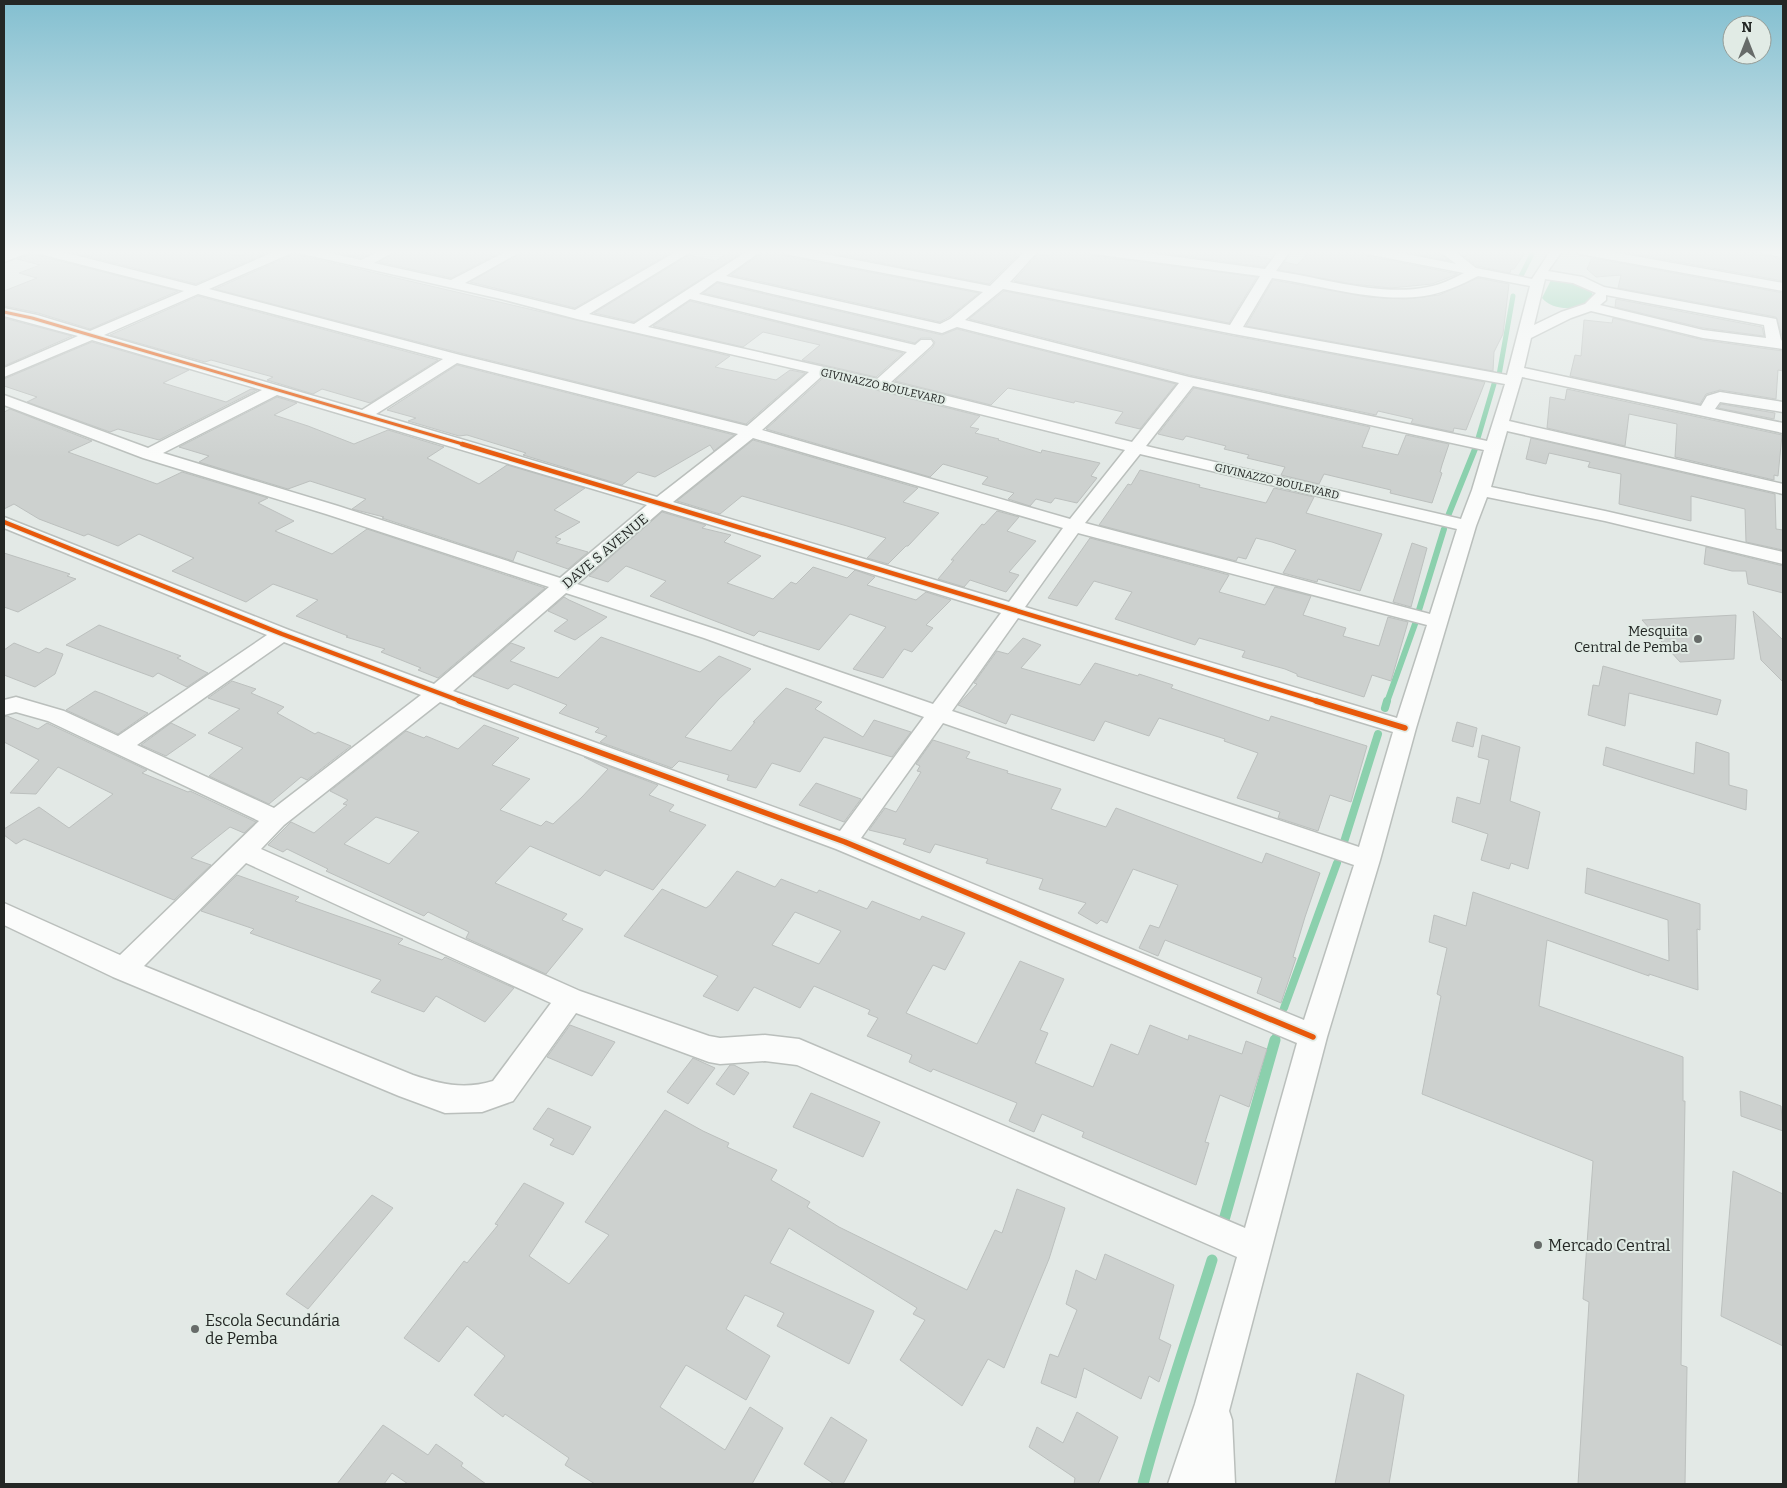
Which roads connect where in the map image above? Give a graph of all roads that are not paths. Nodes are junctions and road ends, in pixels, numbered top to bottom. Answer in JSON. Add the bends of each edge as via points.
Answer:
{"nodes":[{"id":1,"x":37,"y":319,"type":"edge"},
{"id":2,"x":130,"y":319,"type":"edge"},
{"id":3,"x":304,"y":319,"type":"edge"},
{"id":4,"x":600,"y":319,"type":"edge"},
{"id":5,"x":650,"y":319,"type":"edge"},
{"id":6,"x":790,"y":319,"type":"edge"},
{"id":7,"x":920,"y":319,"type":"edge"},
{"id":8,"x":955,"y":319,"type":"edge"},
{"id":9,"x":1176,"y":319,"type":"edge"},
{"id":10,"x":1240,"y":319,"type":"edge"},
{"id":11,"x":1528,"y":319,"type":"edge"},
{"id":12,"x":1557,"y":319,"type":"edge"},
{"id":13,"x":1642,"y":319,"type":"edge"},
{"id":14,"x":1758,"y":319,"type":"edge"},
{"id":15,"x":948,"y":325,"type":"junction"},
{"id":16,"x":638,"y":327,"type":"junction"},
{"id":17,"x":1234,"y":330,"type":"junction"},
{"id":18,"x":1524,"y":335,"type":"junction"},
{"id":19,"x":92,"y":336,"type":"junction"},
{"id":20,"x":1779,"y":344,"type":"edge"},
{"id":21,"x":918,"y":350,"type":"junction"},
{"id":22,"x":454,"y":358,"type":"junction"},
{"id":23,"x":819,"y":371,"type":"junction"},
{"id":24,"x":4,"y":373,"type":"edge"},
{"id":25,"x":1514,"y":376,"type":"junction"},
{"id":26,"x":1190,"y":381,"type":"junction"},
{"id":27,"x":880,"y":384,"type":"junction"},
{"id":28,"x":277,"y":389,"type":"junction"},
{"id":29,"x":4,"y":400,"type":"edge"},
{"id":30,"x":1783,"y":407,"type":"edge"},
{"id":31,"x":1706,"y":412,"type":"junction"},
{"id":32,"x":364,"y":415,"type":"junction"},
{"id":33,"x":1783,"y":428,"type":"edge"},
{"id":34,"x":750,"y":432,"type":"junction"},
{"id":35,"x":1496,"y":435,"type":"junction"},
{"id":36,"x":1135,"y":448,"type":"junction"},
{"id":37,"x":149,"y":454,"type":"junction"},
{"id":38,"x":1783,"y":489,"type":"edge"},
{"id":39,"x":1481,"y":490,"type":"junction"},
{"id":40,"x":660,"y":504,"type":"junction"},
{"id":41,"x":4,"y":522,"type":"edge"},
{"id":42,"x":1074,"y":526,"type":"junction"},
{"id":43,"x":1467,"y":526,"type":"junction"},
{"id":44,"x":1783,"y":558,"type":"edge"},
{"id":45,"x":564,"y":585,"type":"junction"},
{"id":46,"x":1014,"y":610,"type":"junction"},
{"id":47,"x":1438,"y":622,"type":"junction"},
{"id":48,"x":282,"y":634,"type":"junction"},
{"id":49,"x":437,"y":693,"type":"junction"},
{"id":50,"x":4,"y":708,"type":"edge"},
{"id":51,"x":938,"y":714,"type":"junction"},
{"id":52,"x":1405,"y":728,"type":"junction"},
{"id":53,"x":121,"y":745,"type":"junction"},
{"id":54,"x":276,"y":819,"type":"junction"},
{"id":55,"x":845,"y":842,"type":"junction"},
{"id":56,"x":243,"y":851,"type":"junction"},
{"id":57,"x":1368,"y":860,"type":"junction"},
{"id":58,"x":4,"y":913,"type":"edge"},
{"id":59,"x":123,"y":969,"type":"junction"},
{"id":60,"x":570,"y":999,"type":"junction"},
{"id":61,"x":1313,"y":1036,"type":"junction"},
{"id":62,"x":1256,"y":1249,"type":"junction"},
{"id":63,"x":1213,"y":1404,"type":"junction"},
{"id":64,"x":1187,"y":1484,"type":"edge"},
{"id":65,"x":1216,"y":1484,"type":"edge"}],
"edges":[{"from":1,"to":19,"type":"street"},
{"from":2,"to":19,"type":"street"},
{"from":3,"to":22,"type":"street"},
{"from":4,"to":16,"type":"street","name":"GIVINAZZO BOULEVARD"},
{"from":5,"to":16,"type":"street"},
{"from":6,"to":21,"type":"street"},
{"from":7,"to":15,"type":"street"},
{"from":8,"to":15,"type":"street"},
{"from":9,"to":17,"type":"street"},
{"from":10,"to":17,"type":"street"},
{"from":11,"to":18,"type":"street"},
{"from":12,"to":18,"type":"street"},
{"from":13,"to":20,"type":"street","via":[[1695,332]]},
{"from":14,"to":20,"type":"street","via":[[1772,322]]},
{"from":15,"to":21,"type":"street"},
{"from":15,"to":26,"type":"street"},
{"from":16,"to":23,"type":"street","name":"GIVINAZZO BOULEVARD"},
{"from":17,"to":25,"type":"street"},
{"from":18,"to":25,"type":"street"},
{"from":19,"to":24,"type":"street"},
{"from":19,"to":28,"type":"street"},
{"from":21,"to":27,"type":"street"},
{"from":22,"to":32,"type":"street"},
{"from":22,"to":34,"type":"street"},
{"from":23,"to":27,"type":"street","name":"GIVINAZZO BOULEVARD"},
{"from":23,"to":34,"type":"street","name":"DAVE S AVENUE"},
{"from":25,"to":31,"type":"street"},
{"from":25,"to":35,"type":"street"},
{"from":26,"to":35,"type":"street"},
{"from":26,"to":36,"type":"street"},
{"from":27,"to":36,"type":"street","name":"GIVINAZZO BOULEVARD"},
{"from":28,"to":32,"type":"street"},
{"from":28,"to":37,"type":"street"},
{"from":29,"to":37,"type":"street"},
{"from":30,"to":31,"type":"street","via":[[1720,397],[1712,400]]},
{"from":31,"to":33,"type":"street"},
{"from":32,"to":40,"type":"street"},
{"from":34,"to":40,"type":"street","name":"DAVE S AVENUE"},
{"from":34,"to":42,"type":"street"},
{"from":35,"to":38,"type":"street"},
{"from":35,"to":39,"type":"street"},
{"from":36,"to":42,"type":"street"},
{"from":36,"to":43,"type":"street","name":"GIVINAZZO BOULEVARD"},
{"from":37,"to":45,"type":"street"},
{"from":39,"to":43,"type":"street"},
{"from":39,"to":44,"type":"street"},
{"from":40,"to":45,"type":"street","name":"DAVE S AVENUE"},
{"from":40,"to":46,"type":"street"},
{"from":41,"to":48,"type":"street"},
{"from":42,"to":46,"type":"street"},
{"from":42,"to":47,"type":"street"},
{"from":43,"to":47,"type":"street"},
{"from":45,"to":49,"type":"street","name":"DAVE S AVENUE"},
{"from":45,"to":51,"type":"street"},
{"from":46,"to":51,"type":"street"},
{"from":46,"to":52,"type":"street"},
{"from":47,"to":52,"type":"street"},
{"from":48,"to":49,"type":"street"},
{"from":48,"to":53,"type":"street"},
{"from":49,"to":54,"type":"street","name":"DAVE S AVENUE"},
{"from":49,"to":55,"type":"street"},
{"from":50,"to":53,"type":"street","via":[[16,704],[32,708]]},
{"from":51,"to":55,"type":"street"},
{"from":51,"to":57,"type":"street"},
{"from":52,"to":57,"type":"street"},
{"from":53,"to":54,"type":"street"},
{"from":54,"to":56,"type":"street","name":"DAVE S AVENUE"},
{"from":55,"to":61,"type":"street"},
{"from":56,"to":59,"type":"street","name":"DAVE S AVENUE"},
{"from":56,"to":60,"type":"street"},
{"from":57,"to":61,"type":"street"},
{"from":58,"to":59,"type":"street"},
{"from":59,"to":60,"type":"street","via":[[409,1087],[446,1099],[482,1098],[504,1092]]},
{"from":60,"to":62,"type":"street","via":[[709,1049],[765,1048],[799,1052]]},
{"from":61,"to":62,"type":"street"},
{"from":62,"to":63,"type":"street"},
{"from":63,"to":64,"type":"street"},
{"from":63,"to":65,"type":"street"}]}
